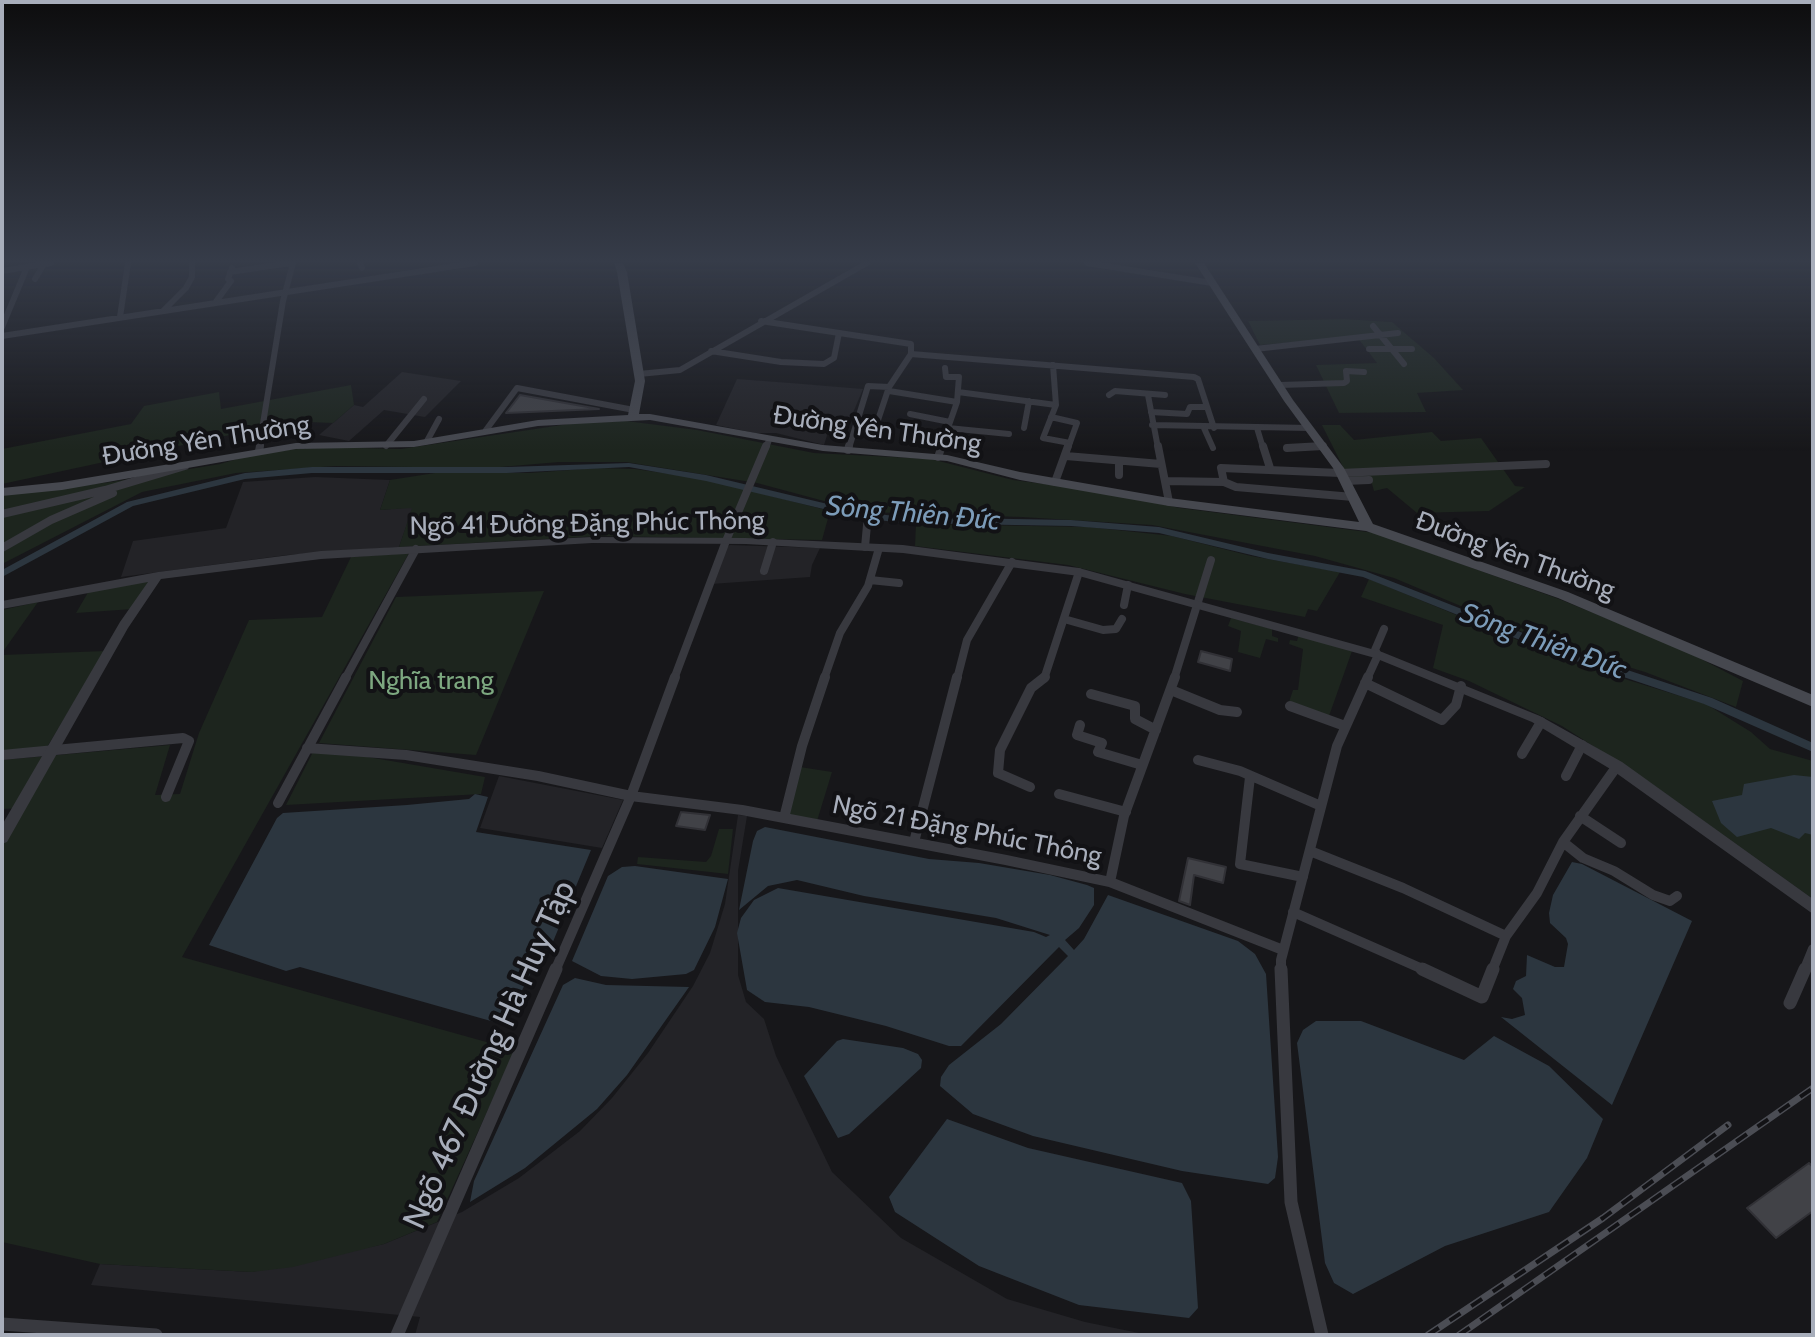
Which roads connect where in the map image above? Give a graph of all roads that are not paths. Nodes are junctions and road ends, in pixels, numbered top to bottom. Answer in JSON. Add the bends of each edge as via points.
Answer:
{"nodes":[{"id":1,"x":68,"y":325,"type":"edge"},
{"id":2,"x":280,"y":325,"type":"edge"},
{"id":3,"x":631,"y":325,"type":"edge"},
{"id":4,"x":754,"y":325,"type":"edge"},
{"id":5,"x":790,"y":325,"type":"edge"},
{"id":6,"x":1240,"y":325,"type":"edge"},
{"id":7,"x":1373,"y":326,"type":"dead end"},
{"id":8,"x":839,"y":333,"type":"junction"},
{"id":9,"x":1398,"y":333,"type":"dead end"},
{"id":10,"x":2,"y":336,"type":"edge"},
{"id":11,"x":1380,"y":336,"type":"junction"},
{"id":12,"x":1255,"y":349,"type":"junction"},
{"id":13,"x":1369,"y":349,"type":"dead end"},
{"id":14,"x":1391,"y":349,"type":"junction"},
{"id":15,"x":1412,"y":349,"type":"dead end"},
{"id":16,"x":711,"y":351,"type":"junction"},
{"id":17,"x":911,"y":354,"type":"junction"},
{"id":18,"x":1404,"y":364,"type":"dead end"},
{"id":19,"x":1053,"y":365,"type":"junction"},
{"id":20,"x":945,"y":368,"type":"dead end"},
{"id":21,"x":1364,"y":372,"type":"dead end"},
{"id":22,"x":639,"y":374,"type":"junction"},
{"id":23,"x":1284,"y":385,"type":"junction"},
{"id":24,"x":889,"y":389,"type":"junction"},
{"id":25,"x":958,"y":392,"type":"junction"},
{"id":26,"x":1109,"y":395,"type":"dead end"},
{"id":27,"x":1148,"y":395,"type":"junction"},
{"id":28,"x":1165,"y":395,"type":"dead end"},
{"id":29,"x":424,"y":399,"type":"dead end"},
{"id":30,"x":1029,"y":401,"type":"junction"},
{"id":31,"x":957,"y":402,"type":"junction"},
{"id":32,"x":1056,"y":405,"type":"junction"},
{"id":33,"x":1207,"y":407,"type":"junction"},
{"id":34,"x":1151,"y":412,"type":"junction"},
{"id":35,"x":633,"y":413,"type":"junction"},
{"id":36,"x":910,"y":414,"type":"dead end"},
{"id":37,"x":1051,"y":417,"type":"junction"},
{"id":38,"x":439,"y":419,"type":"dead end"},
{"id":39,"x":1152,"y":425,"type":"junction"},
{"id":40,"x":1024,"y":428,"type":"dead end"},
{"id":41,"x":1204,"y":428,"type":"junction"},
{"id":42,"x":1214,"y":428,"type":"junction"},
{"id":43,"x":1257,"y":428,"type":"junction"},
{"id":44,"x":1309,"y":428,"type":"junction"},
{"id":45,"x":948,"y":429,"type":"junction"},
{"id":46,"x":486,"y":430,"type":"junction"},
{"id":47,"x":854,"y":432,"type":"junction"},
{"id":48,"x":874,"y":432,"type":"junction"},
{"id":49,"x":886,"y":434,"type":"dead end"},
{"id":50,"x":1009,"y":434,"type":"dead end"},
{"id":51,"x":973,"y":439,"type":"dead end"},
{"id":52,"x":769,"y":440,"type":"junction"},
{"id":53,"x":427,"y":441,"type":"junction"},
{"id":54,"x":1070,"y":443,"type":"junction"},
{"id":55,"x":386,"y":446,"type":"junction"},
{"id":56,"x":1323,"y":446,"type":"junction"},
{"id":57,"x":1213,"y":448,"type":"dead end"},
{"id":58,"x":1287,"y":448,"type":"dead end"},
{"id":59,"x":848,"y":450,"type":"junction"},
{"id":60,"x":259,"y":451,"type":"junction"},
{"id":61,"x":1230,"y":454,"type":"dead end"},
{"id":62,"x":1066,"y":456,"type":"junction"},
{"id":63,"x":938,"y":457,"type":"junction"},
{"id":64,"x":1119,"y":461,"type":"junction"},
{"id":65,"x":192,"y":463,"type":"junction"},
{"id":66,"x":1161,"y":464,"type":"junction"},
{"id":67,"x":1546,"y":464,"type":"dead end"},
{"id":68,"x":1236,"y":468,"type":"junction"},
{"id":69,"x":1270,"y":468,"type":"junction"},
{"id":70,"x":1119,"y":475,"type":"dead end"},
{"id":71,"x":1343,"y":477,"type":"junction"},
{"id":72,"x":1369,"y":480,"type":"dead end"},
{"id":73,"x":1165,"y":481,"type":"junction"},
{"id":74,"x":1055,"y":482,"type":"junction"},
{"id":75,"x":1224,"y":482,"type":"junction"},
{"id":76,"x":121,"y":486,"type":"junction"},
{"id":77,"x":2,"y":492,"type":"edge"},
{"id":78,"x":1353,"y":497,"type":"junction"},
{"id":79,"x":1169,"y":502,"type":"junction"},
{"id":80,"x":2,"y":514,"type":"edge"},
{"id":81,"x":867,"y":525,"type":"dead end"},
{"id":82,"x":1368,"y":527,"type":"junction"},
{"id":83,"x":726,"y":541,"type":"junction"},
{"id":84,"x":773,"y":542,"type":"junction"},
{"id":85,"x":865,"y":547,"type":"junction"},
{"id":86,"x":2,"y":548,"type":"edge"},
{"id":87,"x":879,"y":548,"type":"junction"},
{"id":88,"x":416,"y":549,"type":"junction"},
{"id":89,"x":1211,"y":560,"type":"dead end"},
{"id":90,"x":1012,"y":562,"type":"junction"},
{"id":91,"x":764,"y":571,"type":"dead end"},
{"id":92,"x":1079,"y":572,"type":"junction"},
{"id":93,"x":158,"y":576,"type":"junction"},
{"id":94,"x":870,"y":580,"type":"junction"},
{"id":95,"x":899,"y":583,"type":"dead end"},
{"id":96,"x":1128,"y":585,"type":"junction"},
{"id":97,"x":1195,"y":604,"type":"junction"},
{"id":98,"x":2,"y":605,"type":"edge"},
{"id":99,"x":1124,"y":605,"type":"dead end"},
{"id":100,"x":1064,"y":619,"type":"junction"},
{"id":101,"x":1122,"y":619,"type":"dead end"},
{"id":102,"x":1384,"y":629,"type":"dead end"},
{"id":103,"x":1378,"y":655,"type":"junction"},
{"id":104,"x":1365,"y":683,"type":"junction"},
{"id":105,"x":1461,"y":686,"type":"junction"},
{"id":106,"x":1171,"y":690,"type":"junction"},
{"id":107,"x":1091,"y":694,"type":"dead end"},
{"id":108,"x":1813,"y":701,"type":"edge"},
{"id":109,"x":1290,"y":706,"type":"dead end"},
{"id":110,"x":1237,"y":712,"type":"dead end"},
{"id":111,"x":1541,"y":722,"type":"junction"},
{"id":112,"x":1080,"y":725,"type":"dead end"},
{"id":113,"x":1345,"y":726,"type":"junction"},
{"id":114,"x":1156,"y":730,"type":"junction"},
{"id":115,"x":1582,"y":745,"type":"junction"},
{"id":116,"x":307,"y":748,"type":"junction"},
{"id":117,"x":51,"y":750,"type":"junction"},
{"id":118,"x":1522,"y":754,"type":"dead end"},
{"id":119,"x":2,"y":755,"type":"edge"},
{"id":120,"x":1198,"y":760,"type":"dead end"},
{"id":121,"x":1142,"y":765,"type":"junction"},
{"id":122,"x":1617,"y":766,"type":"junction"},
{"id":123,"x":1566,"y":776,"type":"dead end"},
{"id":124,"x":1250,"y":777,"type":"junction"},
{"id":125,"x":1030,"y":787,"type":"dead end"},
{"id":126,"x":1059,"y":794,"type":"dead end"},
{"id":127,"x":631,"y":796,"type":"junction"},
{"id":128,"x":166,"y":797,"type":"dead end"},
{"id":129,"x":278,"y":803,"type":"dead end"},
{"id":130,"x":1321,"y":806,"type":"junction"},
{"id":131,"x":1126,"y":812,"type":"junction"},
{"id":132,"x":1580,"y":816,"type":"junction"},
{"id":133,"x":784,"y":818,"type":"junction"},
{"id":134,"x":2,"y":838,"type":"edge"},
{"id":135,"x":914,"y":842,"type":"junction"},
{"id":136,"x":1563,"y":842,"type":"junction"},
{"id":137,"x":1621,"y":843,"type":"dead end"},
{"id":138,"x":1310,"y":851,"type":"junction"},
{"id":139,"x":1303,"y":877,"type":"junction"},
{"id":140,"x":1110,"y":882,"type":"junction"},
{"id":141,"x":1677,"y":896,"type":"dead end"},
{"id":142,"x":1813,"y":907,"type":"edge"},
{"id":143,"x":1293,"y":912,"type":"junction"},
{"id":144,"x":1506,"y":936,"type":"junction"},
{"id":145,"x":1813,"y":949,"type":"edge"},
{"id":146,"x":1283,"y":950,"type":"junction"},
{"id":147,"x":1790,"y":1003,"type":"dead end"},
{"id":148,"x":2,"y":1324,"type":"edge"},
{"id":149,"x":156,"y":1335,"type":"edge"},
{"id":150,"x":397,"y":1335,"type":"edge"},
{"id":151,"x":1322,"y":1335,"type":"edge"}],
"edges":[{"from":1,"to":10,"type":"street"},
{"from":2,"to":60,"type":"street"},
{"from":3,"to":22,"type":"main road"},
{"from":4,"to":16,"type":"street"},
{"from":5,"to":8,"type":"street"},
{"from":6,"to":12,"type":"main road"},
{"from":7,"to":11,"type":"street"},
{"from":8,"to":16,"type":"street","via":[[834,358],[818,365]]},
{"from":8,"to":17,"type":"street","via":[[911,344]]},
{"from":9,"to":11,"type":"street"},
{"from":11,"to":12,"type":"street"},
{"from":11,"to":14,"type":"street"},
{"from":12,"to":23,"type":"main road"},
{"from":13,"to":14,"type":"street"},
{"from":14,"to":15,"type":"street"},
{"from":14,"to":18,"type":"street"},
{"from":16,"to":22,"type":"street","via":[[680,370]]},
{"from":17,"to":19,"type":"street"},
{"from":17,"to":24,"type":"street"},
{"from":19,"to":32,"type":"street"},
{"from":19,"to":33,"type":"street","via":[[1194,377]]},
{"from":20,"to":25,"type":"street","via":[[946,377],[959,377]]},
{"from":21,"to":23,"type":"street","via":[[1346,371],[1344,383]]},
{"from":22,"to":35,"type":"main road"},
{"from":23,"to":44,"type":"main road"},
{"from":24,"to":31,"type":"street"},
{"from":24,"to":47,"type":"street","via":[[868,386]]},
{"from":24,"to":48,"type":"street"},
{"from":25,"to":30,"type":"street"},
{"from":25,"to":31,"type":"street"},
{"from":26,"to":27,"type":"street"},
{"from":27,"to":28,"type":"street"},
{"from":27,"to":34,"type":"street"},
{"from":29,"to":55,"type":"street"},
{"from":30,"to":32,"type":"street"},
{"from":30,"to":40,"type":"street"},
{"from":31,"to":45,"type":"street"},
{"from":32,"to":37,"type":"street"},
{"from":33,"to":34,"type":"street","via":[[1190,407],[1187,414]]},
{"from":33,"to":42,"type":"street"},
{"from":34,"to":39,"type":"street"},
{"from":35,"to":46,"type":"main road","name":"Đường Yên Thường"},
{"from":35,"to":46,"type":"street","via":[[517,388]]},
{"from":35,"to":52,"type":"main road","name":"Đường Yên Thường"},
{"from":36,"to":45,"type":"street"},
{"from":37,"to":54,"type":"street","via":[[1076,421]]},
{"from":37,"to":54,"type":"street","via":[[1043,438]]},
{"from":38,"to":53,"type":"street"},
{"from":39,"to":41,"type":"street"},
{"from":39,"to":66,"type":"street"},
{"from":41,"to":42,"type":"street"},
{"from":41,"to":57,"type":"street"},
{"from":42,"to":43,"type":"street"},
{"from":43,"to":44,"type":"street"},
{"from":43,"to":69,"type":"street"},
{"from":44,"to":56,"type":"main road"},
{"from":45,"to":50,"type":"street"},
{"from":45,"to":51,"type":"street"},
{"from":45,"to":63,"type":"street"},
{"from":46,"to":53,"type":"main road","name":"Đường Yên Thường"},
{"from":47,"to":48,"type":"street"},
{"from":47,"to":59,"type":"street"},
{"from":48,"to":49,"type":"street"},
{"from":52,"to":59,"type":"main road","name":"Đường Yên Thường"},
{"from":52,"to":83,"type":"street","name":"Ngõ 467 Đường Hà Huy Tập"},
{"from":53,"to":55,"type":"main road","name":"Đường Yên Thường"},
{"from":54,"to":62,"type":"street"},
{"from":55,"to":60,"type":"main road","name":"Đường Yên Thường","via":[[336,443]]},
{"from":56,"to":58,"type":"street"},
{"from":56,"to":71,"type":"main road"},
{"from":59,"to":63,"type":"main road","name":"Đường Yên Thường"},
{"from":60,"to":65,"type":"main road","name":"Đường Yên Thường"},
{"from":61,"to":68,"type":"street"},
{"from":62,"to":64,"type":"street"},
{"from":62,"to":74,"type":"street"},
{"from":63,"to":74,"type":"main road","name":"Đường Yên Thường"},
{"from":64,"to":66,"type":"street"},
{"from":64,"to":70,"type":"street"},
{"from":65,"to":76,"type":"street"},
{"from":65,"to":77,"type":"main road","name":"Đường Yên Thường"},
{"from":66,"to":73,"type":"street"},
{"from":67,"to":71,"type":"street"},
{"from":68,"to":69,"type":"street"},
{"from":68,"to":75,"type":"street","via":[[1221,468]]},
{"from":69,"to":71,"type":"street"},
{"from":71,"to":72,"type":"street"},
{"from":71,"to":78,"type":"main road"},
{"from":73,"to":75,"type":"street"},
{"from":73,"to":79,"type":"street"},
{"from":74,"to":79,"type":"main road","name":"Đường Yên Thường"},
{"from":75,"to":78,"type":"street"},
{"from":76,"to":80,"type":"street"},
{"from":76,"to":86,"type":"street"},
{"from":78,"to":82,"type":"main road"},
{"from":79,"to":82,"type":"main road","name":"Đường Yên Thường"},
{"from":81,"to":85,"type":"street"},
{"from":82,"to":108,"type":"main road","name":"Đường Yên Thường","via":[[1563,595]]},
{"from":83,"to":84,"type":"street","name":"Ngõ 41 Đường Đặng Phúc Thông"},
{"from":83,"to":88,"type":"street","name":"Ngõ 41 Đường Đặng Phúc Thông","via":[[592,540]]},
{"from":83,"to":127,"type":"street","name":"Ngõ 467 Đường Hà Huy Tập"},
{"from":84,"to":85,"type":"street","name":"Ngõ 41 Đường Đặng Phúc Thông"},
{"from":84,"to":91,"type":"street"},
{"from":85,"to":87,"type":"street","name":"Ngõ 41 Đường Đặng Phúc Thông"},
{"from":87,"to":90,"type":"street","name":"Ngõ 41 Đường Đặng Phúc Thông"},
{"from":87,"to":94,"type":"street"},
{"from":88,"to":93,"type":"street","name":"Ngõ 41 Đường Đặng Phúc Thông"},
{"from":88,"to":116,"type":"street"},
{"from":89,"to":97,"type":"street"},
{"from":90,"to":92,"type":"street","name":"Ngõ 41 Đường Đặng Phúc Thông"},
{"from":90,"to":135,"type":"street","via":[[967,640]]},
{"from":92,"to":96,"type":"street","name":"Ngõ 41 Đường Đặng Phúc Thông"},
{"from":92,"to":100,"type":"street"},
{"from":93,"to":98,"type":"street","name":"Ngõ 41 Đường Đặng Phúc Thông"},
{"from":93,"to":117,"type":"street"},
{"from":94,"to":95,"type":"street"},
{"from":94,"to":133,"type":"street","via":[[840,633]]},
{"from":96,"to":97,"type":"street","name":"Ngõ 41 Đường Đặng Phúc Thông"},
{"from":96,"to":99,"type":"street"},
{"from":97,"to":103,"type":"street","name":"Ngõ 41 Đường Đặng Phúc Thông"},
{"from":97,"to":106,"type":"street"},
{"from":100,"to":101,"type":"street","via":[[1103,630],[1116,629]]},
{"from":100,"to":125,"type":"street","via":[[1044,680],[1031,688],[996,768],[1005,778]]},
{"from":102,"to":103,"type":"street","via":[[1375,650]]},
{"from":103,"to":104,"type":"street"},
{"from":103,"to":105,"type":"street","name":"Ngõ 41 Đường Đặng Phúc Thông"},
{"from":104,"to":105,"type":"street","via":[[1442,720],[1456,705]]},
{"from":104,"to":113,"type":"street"},
{"from":105,"to":111,"type":"street","name":"Ngõ 41 Đường Đặng Phúc Thông"},
{"from":106,"to":110,"type":"street"},
{"from":106,"to":114,"type":"street"},
{"from":107,"to":114,"type":"street","via":[[1135,706],[1135,719]]},
{"from":109,"to":113,"type":"street"},
{"from":111,"to":115,"type":"street","name":"Ngõ 41 Đường Đặng Phúc Thông"},
{"from":111,"to":118,"type":"street"},
{"from":112,"to":121,"type":"street","via":[[1077,735],[1102,743],[1098,752]]},
{"from":113,"to":130,"type":"street"},
{"from":114,"to":121,"type":"street"},
{"from":115,"to":122,"type":"street","name":"Ngõ 41 Đường Đặng Phúc Thông"},
{"from":115,"to":123,"type":"street"},
{"from":116,"to":127,"type":"street","name":"Ngõ 21 Đặng Phúc Thông","via":[[406,755]]},
{"from":116,"to":129,"type":"street"},
{"from":117,"to":119,"type":"street"},
{"from":117,"to":128,"type":"street","via":[[183,738],[189,741]]},
{"from":117,"to":134,"type":"street"},
{"from":120,"to":124,"type":"street"},
{"from":121,"to":131,"type":"street"},
{"from":122,"to":132,"type":"street"},
{"from":122,"to":142,"type":"street","name":"Ngõ 41 Đường Đặng Phúc Thông"},
{"from":124,"to":130,"type":"street"},
{"from":124,"to":139,"type":"street","via":[[1240,864]]},
{"from":126,"to":131,"type":"street"},
{"from":127,"to":133,"type":"street","name":"Ngõ 21 Đặng Phúc Thông"},
{"from":127,"to":150,"type":"street","name":"Ngõ 467 Đường Hà Huy Tập"},
{"from":130,"to":138,"type":"street"},
{"from":131,"to":140,"type":"street"},
{"from":132,"to":136,"type":"street"},
{"from":132,"to":137,"type":"street"},
{"from":133,"to":135,"type":"street","name":"Ngõ 21 Đặng Phúc Thông"},
{"from":135,"to":140,"type":"street","name":"Ngõ 21 Đặng Phúc Thông"},
{"from":136,"to":141,"type":"street","via":[[1653,895],[1670,901]]},
{"from":136,"to":144,"type":"street","via":[[1537,893]]},
{"from":138,"to":139,"type":"street"},
{"from":138,"to":144,"type":"street"},
{"from":139,"to":143,"type":"street"},
{"from":140,"to":146,"type":"street","name":"Ngõ 21 Đặng Phúc Thông"},
{"from":143,"to":144,"type":"street","via":[[1482,997]]},
{"from":143,"to":146,"type":"street"},
{"from":145,"to":147,"type":"street"},
{"from":146,"to":151,"type":"street","via":[[1291,1202]]},
{"from":148,"to":149,"type":"street"}]}
